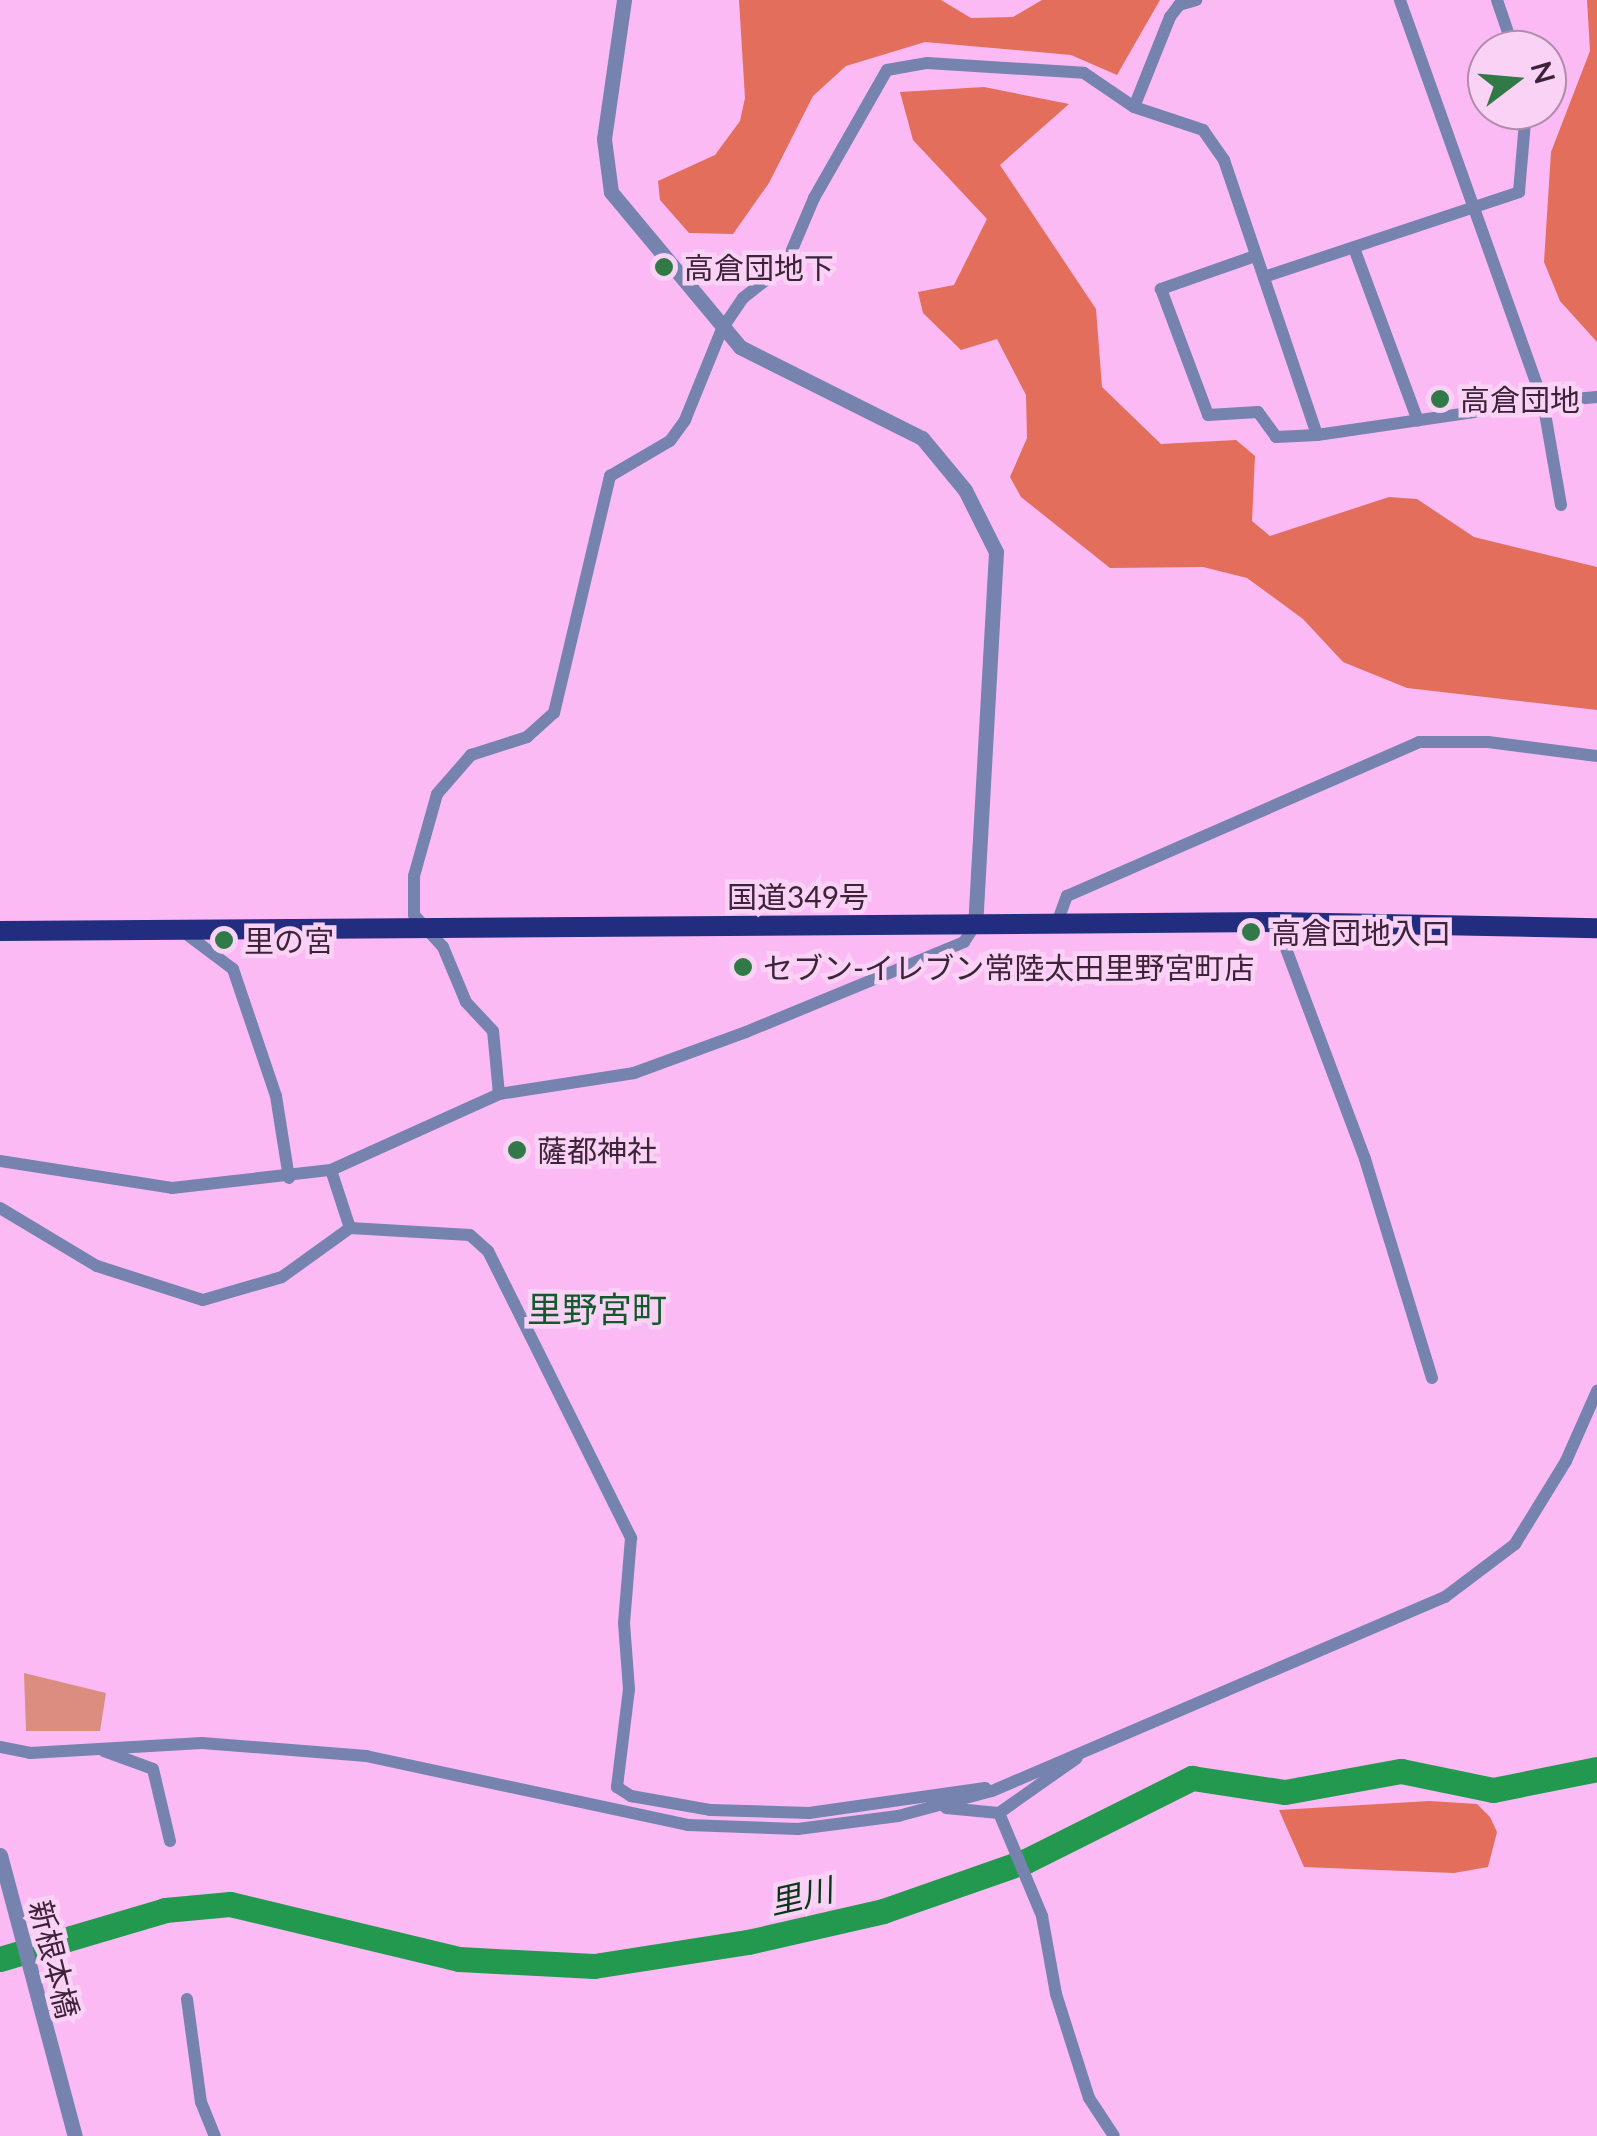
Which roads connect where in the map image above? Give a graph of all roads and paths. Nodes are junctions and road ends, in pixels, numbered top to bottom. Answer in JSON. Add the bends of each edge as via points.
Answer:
{"nodes":[{"id":1,"x":624,"y":0,"type":"edge"},
{"id":2,"x":1196,"y":0,"type":"edge"},
{"id":3,"x":1400,"y":0,"type":"edge"},
{"id":4,"x":1497,"y":0,"type":"edge"},
{"id":5,"x":1507,"y":30,"type":"edge"},
{"id":6,"x":1134,"y":107,"type":"junction"},
{"id":7,"x":1524,"y":130,"type":"edge"},
{"id":8,"x":1470,"y":207,"type":"junction"},
{"id":9,"x":1354,"y":248,"type":"junction"},
{"id":10,"x":1255,"y":256,"type":"junction"},
{"id":11,"x":1264,"y":277,"type":"junction"},
{"id":12,"x":722,"y":329,"type":"junction"},
{"id":13,"x":1597,"y":396,"type":"edge"},
{"id":14,"x":1544,"y":402,"type":"junction"},
{"id":15,"x":1418,"y":421,"type":"junction"},
{"id":16,"x":1317,"y":435,"type":"junction"},
{"id":17,"x":1561,"y":505,"type":"dead end"},
{"id":18,"x":1597,"y":756,"type":"edge"},
{"id":19,"x":1276,"y":922,"type":"junction"},
{"id":20,"x":1058,"y":923,"type":"junction"},
{"id":21,"x":976,"y":925,"type":"junction"},
{"id":22,"x":179,"y":928,"type":"junction"},
{"id":23,"x":1597,"y":928,"type":"edge"},
{"id":24,"x":423,"y":929,"type":"junction"},
{"id":25,"x":0,"y":931,"type":"edge"},
{"id":26,"x":499,"y":1094,"type":"junction"},
{"id":27,"x":0,"y":1160,"type":"edge"},
{"id":28,"x":331,"y":1170,"type":"junction"},
{"id":29,"x":289,"y":1178,"type":"junction"},
{"id":30,"x":0,"y":1208,"type":"edge"},
{"id":31,"x":350,"y":1228,"type":"junction"},
{"id":32,"x":1432,"y":1378,"type":"dead end"},
{"id":33,"x":1597,"y":1391,"type":"edge"},
{"id":34,"x":0,"y":1747,"type":"edge"},
{"id":35,"x":100,"y":1749,"type":"junction"},
{"id":36,"x":1086,"y":1749,"type":"junction"},
{"id":37,"x":1000,"y":1788,"type":"junction"},
{"id":38,"x":631,"y":1796,"type":"junction"},
{"id":39,"x":936,"y":1807,"type":"junction"},
{"id":40,"x":1000,"y":1819,"type":"junction"},
{"id":41,"x":680,"y":1824,"type":"junction"},
{"id":42,"x":170,"y":1841,"type":"dead end"},
{"id":43,"x":0,"y":1854,"type":"edge"},
{"id":44,"x":187,"y":1999,"type":"dead end"},
{"id":45,"x":76,"y":2136,"type":"edge"},
{"id":46,"x":215,"y":2136,"type":"edge"},
{"id":47,"x":1114,"y":2136,"type":"edge"}],
"edges":[{"from":1,"to":12,"type":"street","via":[[604,138],[612,192]]},
{"from":2,"to":6,"type":"street","via":[[1179,5],[1170,17]]},
{"from":3,"to":8,"type":"street"},
{"from":4,"to":5,"type":"street"},
{"from":6,"to":10,"type":"street","via":[[1203,130],[1215,142]]},
{"from":6,"to":12,"type":"street","via":[[1084,73],[927,62],[887,70],[814,198],[786,264],[743,298]]},
{"from":7,"to":8,"type":"street","via":[[1519,192]]},
{"from":8,"to":9,"type":"street"},
{"from":8,"to":14,"type":"street"},
{"from":9,"to":11,"type":"street"},
{"from":9,"to":15,"type":"street"},
{"from":10,"to":11,"type":"street"},
{"from":10,"to":16,"type":"street","via":[[1161,289],[1208,416],[1258,412],[1276,437]]},
{"from":11,"to":16,"type":"street"},
{"from":12,"to":21,"type":"street","via":[[740,347],[922,438],[965,490],[996,552]]},
{"from":12,"to":24,"type":"street","via":[[670,441],[610,476],[554,713],[527,738],[471,755],[437,794],[414,876],[414,915]]},
{"from":13,"to":14,"type":"street"},
{"from":14,"to":15,"type":"street"},
{"from":14,"to":17,"type":"street"},
{"from":15,"to":16,"type":"street"},
{"from":18,"to":20,"type":"street","via":[[1488,742],[1419,742],[1067,896]]},
{"from":19,"to":20,"type":"highway","name":"国道349号"},
{"from":19,"to":23,"type":"highway","name":"国道349号"},
{"from":19,"to":32,"type":"street","via":[[1366,1158]]},
{"from":20,"to":21,"type":"highway","name":"国道349号"},
{"from":21,"to":24,"type":"highway","name":"国道349号"},
{"from":21,"to":26,"type":"street","via":[[964,942],[634,1073]]},
{"from":22,"to":24,"type":"highway","name":"国道349号"},
{"from":22,"to":25,"type":"highway","name":"国道349号"},
{"from":22,"to":29,"type":"street","via":[[233,970],[276,1096]]},
{"from":24,"to":26,"type":"street","via":[[443,947],[466,1002],[493,1031]]},
{"from":26,"to":28,"type":"street"},
{"from":27,"to":29,"type":"street","via":[[172,1188]]},
{"from":28,"to":29,"type":"street"},
{"from":28,"to":31,"type":"street"},
{"from":30,"to":31,"type":"street","via":[[97,1266],[203,1300],[282,1277]]},
{"from":31,"to":38,"type":"street","via":[[470,1235],[488,1252],[631,1538],[624,1623],[629,1689],[614,1774]]},
{"from":33,"to":36,"type":"street","via":[[1566,1461],[1515,1544],[1465,1585],[1422,1610]]},
{"from":34,"to":35,"type":"street","via":[[30,1753]]},
{"from":35,"to":41,"type":"street","via":[[202,1743],[366,1756],[501,1780]]},
{"from":35,"to":42,"type":"street","via":[[154,1769]]},
{"from":36,"to":37,"type":"street"},
{"from":36,"to":40,"type":"street"},
{"from":37,"to":38,"type":"street","via":[[809,1813],[710,1810]]},
{"from":37,"to":39,"type":"street"},
{"from":38,"to":41,"type":"street"},
{"from":39,"to":40,"type":"street"},
{"from":39,"to":41,"type":"street","via":[[814,1828]]},
{"from":40,"to":47,"type":"street","via":[[1042,1916],[1089,2098]]},
{"from":43,"to":45,"type":"street","name":"新根本橋"},
{"from":44,"to":46,"type":"street","via":[[202,2102]]}]}
